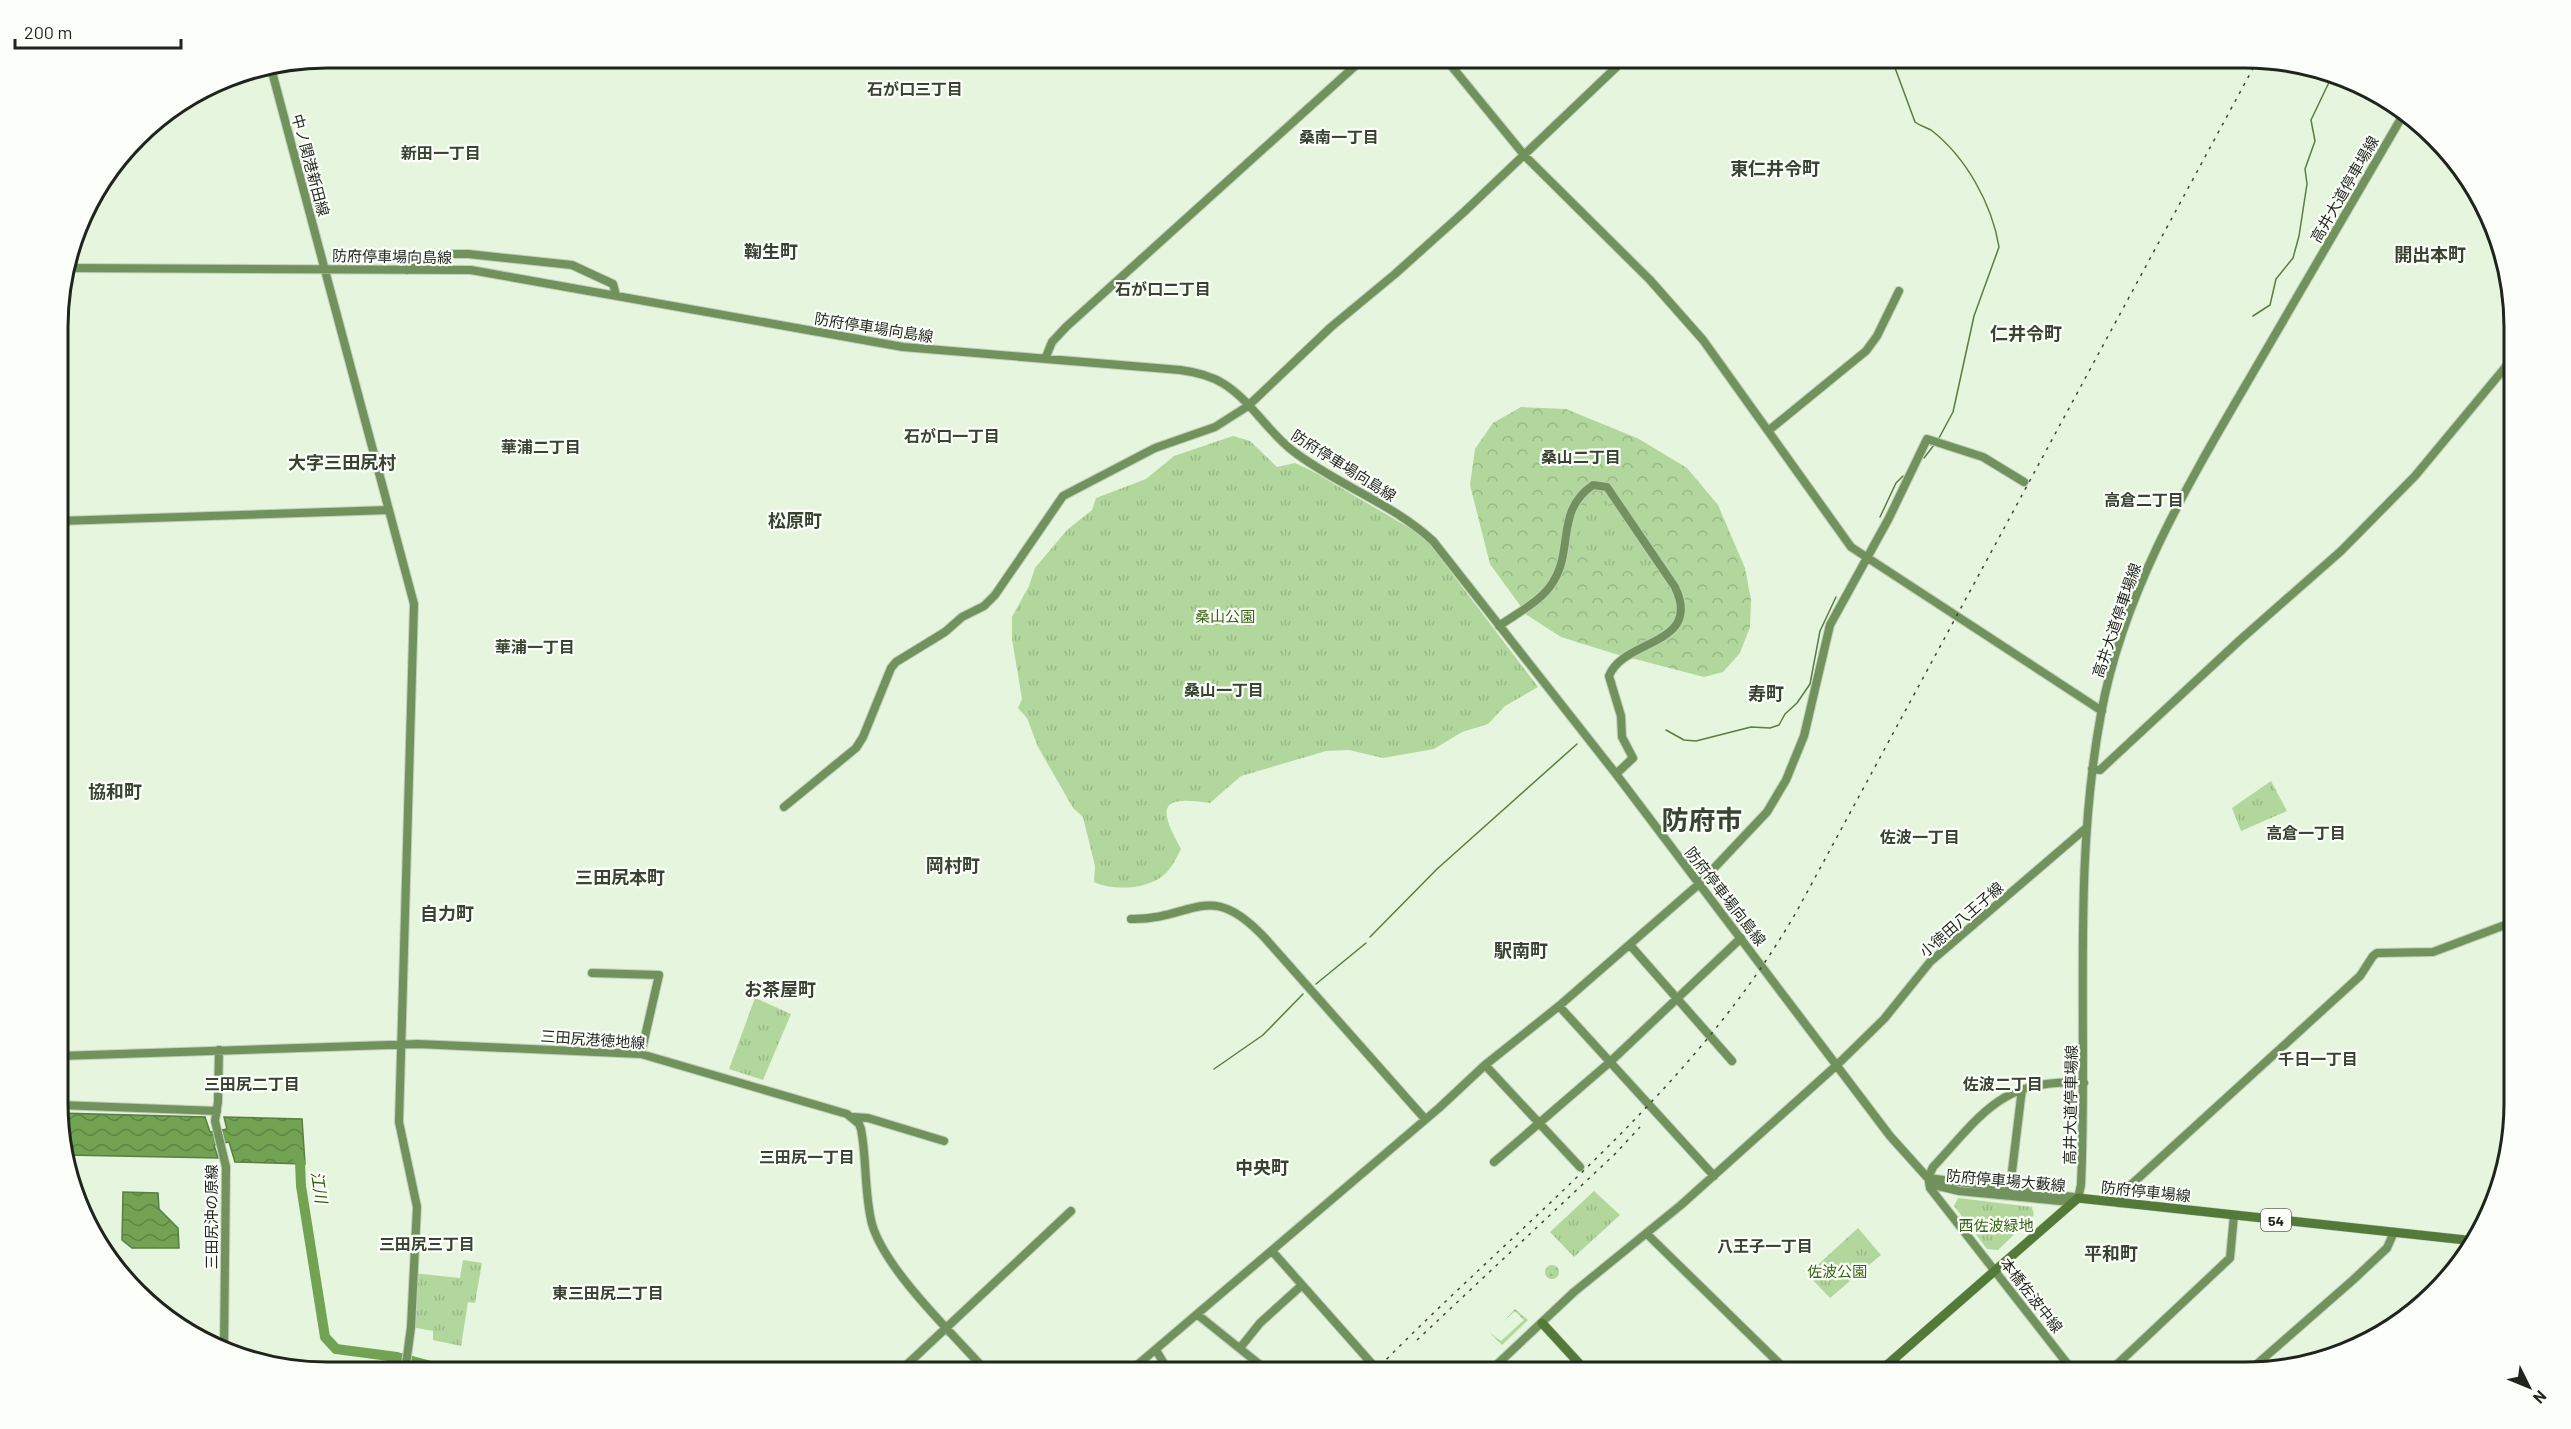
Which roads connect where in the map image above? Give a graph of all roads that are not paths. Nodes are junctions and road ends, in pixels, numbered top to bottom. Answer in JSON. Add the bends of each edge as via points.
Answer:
{"nodes":[{"id":1,"x":1353,"y":68,"type":"edge"},
{"id":2,"x":1453,"y":68,"type":"edge"},
{"id":3,"x":1616,"y":68,"type":"edge"},
{"id":4,"x":272,"y":73,"type":"edge"},
{"id":5,"x":2400,"y":120,"type":"edge"},
{"id":6,"x":1524,"y":156,"type":"junction"},
{"id":7,"x":74,"y":268,"type":"edge"},
{"id":8,"x":325,"y":269,"type":"junction"},
{"id":9,"x":407,"y":270,"type":"junction"},
{"id":10,"x":1899,"y":291,"type":"dead end"},
{"id":11,"x":616,"y":296,"type":"junction"},
{"id":12,"x":1045,"y":359,"type":"junction"},
{"id":13,"x":2504,"y":369,"type":"edge"},
{"id":14,"x":1248,"y":406,"type":"junction"},
{"id":15,"x":1768,"y":431,"type":"junction"},
{"id":16,"x":2024,"y":482,"type":"dead end"},
{"id":17,"x":389,"y":510,"type":"junction"},
{"id":18,"x":68,"y":521,"type":"edge"},
{"id":19,"x":1866,"y":560,"type":"junction"},
{"id":20,"x":1499,"y":626,"type":"junction"},
{"id":21,"x":2102,"y":711,"type":"junction"},
{"id":22,"x":2092,"y":769,"type":"junction"},
{"id":23,"x":1616,"y":774,"type":"junction"},
{"id":24,"x":784,"y":807,"type":"dead end"},
{"id":25,"x":2085,"y":829,"type":"junction"},
{"id":26,"x":1699,"y":884,"type":"junction"},
{"id":27,"x":1131,"y":919,"type":"dead end"},
{"id":28,"x":2504,"y":925,"type":"edge"},
{"id":29,"x":1741,"y":938,"type":"junction"},
{"id":30,"x":1630,"y":945,"type":"junction"},
{"id":31,"x":592,"y":973,"type":"dead end"},
{"id":32,"x":1678,"y":999,"type":"junction"},
{"id":33,"x":1559,"y":1006,"type":"junction"},
{"id":34,"x":401,"y":1045,"type":"junction"},
{"id":35,"x":219,"y":1050,"type":"junction"},
{"id":36,"x":641,"y":1054,"type":"junction"},
{"id":37,"x":68,"y":1056,"type":"edge"},
{"id":38,"x":1732,"y":1061,"type":"dead end"},
{"id":39,"x":1610,"y":1062,"type":"junction"},
{"id":40,"x":1838,"y":1064,"type":"junction"},
{"id":41,"x":1485,"y":1065,"type":"junction"},
{"id":42,"x":2084,"y":1083,"type":"junction"},
{"id":43,"x":2022,"y":1089,"type":"junction"},
{"id":44,"x":68,"y":1105,"type":"edge"},
{"id":45,"x":218,"y":1111,"type":"junction"},
{"id":46,"x":853,"y":1117,"type":"junction"},
{"id":47,"x":1425,"y":1119,"type":"junction"},
{"id":48,"x":1539,"y":1124,"type":"junction"},
{"id":49,"x":944,"y":1141,"type":"dead end"},
{"id":50,"x":1494,"y":1162,"type":"dead end"},
{"id":51,"x":1580,"y":1167,"type":"dead end"},
{"id":52,"x":1714,"y":1176,"type":"junction"},
{"id":53,"x":1928,"y":1178,"type":"junction"},
{"id":54,"x":2010,"y":1188,"type":"junction"},
{"id":55,"x":2078,"y":1198,"type":"junction"},
{"id":56,"x":2119,"y":1203,"type":"junction"},
{"id":57,"x":1071,"y":1211,"type":"dead end"},
{"id":58,"x":2234,"y":1215,"type":"junction"},
{"id":59,"x":2394,"y":1232,"type":"junction"},
{"id":60,"x":1647,"y":1234,"type":"junction"},
{"id":61,"x":2464,"y":1240,"type":"edge"},
{"id":62,"x":1272,"y":1251,"type":"junction"},
{"id":63,"x":1995,"y":1271,"type":"junction"},
{"id":64,"x":1302,"y":1285,"type":"junction"},
{"id":65,"x":1198,"y":1315,"type":"junction"},
{"id":66,"x":1542,"y":1323,"type":"junction"},
{"id":67,"x":946,"y":1326,"type":"junction"},
{"id":68,"x":224,"y":1341,"type":"edge"},
{"id":69,"x":1239,"y":1348,"type":"junction"},
{"id":70,"x":1156,"y":1350,"type":"junction"},
{"id":71,"x":2260,"y":1361,"type":"edge"},
{"id":72,"x":406,"y":1362,"type":"edge"},
{"id":73,"x":909,"y":1362,"type":"edge"},
{"id":74,"x":978,"y":1362,"type":"edge"},
{"id":75,"x":1141,"y":1362,"type":"edge"},
{"id":76,"x":1163,"y":1362,"type":"edge"},
{"id":77,"x":1256,"y":1362,"type":"edge"},
{"id":78,"x":1370,"y":1362,"type":"edge"},
{"id":79,"x":1501,"y":1362,"type":"edge"},
{"id":80,"x":1578,"y":1362,"type":"edge"},
{"id":81,"x":1778,"y":1362,"type":"edge"},
{"id":82,"x":1890,"y":1362,"type":"edge"},
{"id":83,"x":2066,"y":1362,"type":"edge"},
{"id":84,"x":2120,"y":1362,"type":"edge"}],
"edges":[{"from":1,"to":12,"type":"street","via":[[1066,327],[1052,342]]},
{"from":2,"to":6,"type":"street"},
{"from":3,"to":6,"type":"street"},
{"from":4,"to":8,"type":"street","name":"中ノ関港新田線"},
{"from":5,"to":21,"type":"street","name":"高井大道停車場線","via":[[2172,515],[2130,614]]},
{"from":6,"to":14,"type":"street"},
{"from":6,"to":15,"type":"street","via":[[1650,280],[1703,340]]},
{"from":7,"to":8,"type":"street","name":"防府停車場向島線"},
{"from":8,"to":9,"type":"street","name":"防府停車場向島線"},
{"from":8,"to":17,"type":"street","name":"中ノ関港新田線"},
{"from":9,"to":11,"type":"street","name":"防府停車場向島線","via":[[471,270]]},
{"from":9,"to":11,"type":"street","via":[[420,259],[442,254],[557,262],[584,269],[613,284]]},
{"from":10,"to":15,"type":"street","via":[[1866,351]]},
{"from":11,"to":12,"type":"street","name":"防府停車場向島線","via":[[903,347]]},
{"from":12,"to":14,"type":"street","name":"防府停車場向島線","via":[[1199,372],[1224,384]]},
{"from":13,"to":22,"type":"street","via":[[2415,476],[2341,551],[2100,770]]},
{"from":14,"to":20,"type":"street","name":"防府停車場向島線","via":[[1295,452],[1419,528]]},
{"from":14,"to":24,"type":"street","via":[[1215,427],[1155,448],[1063,496],[995,595],[896,662],[856,748]]},
{"from":15,"to":19,"type":"street","via":[[1840,533]]},
{"from":16,"to":19,"type":"street","via":[[1983,457],[1927,439]]},
{"from":17,"to":18,"type":"street"},
{"from":17,"to":34,"type":"street","name":"中ノ関港新田線","via":[[414,604]]},
{"from":19,"to":21,"type":"street"},
{"from":19,"to":26,"type":"street","via":[[1830,625],[1804,736],[1786,780],[1767,812]]},
{"from":20,"to":23,"type":"street","name":"防府停車場向島線"},
{"from":20,"to":23,"type":"street","via":[[1554,582],[1572,509],[1593,485],[1607,486],[1675,587],[1681,606],[1673,629],[1615,664],[1609,676],[1621,716],[1622,737],[1633,758]]},
{"from":21,"to":22,"type":"street","name":"高井大道停車場線"},
{"from":22,"to":25,"type":"street","name":"高井大道停車場線"},
{"from":23,"to":26,"type":"street","name":"防府停車場向島線"},
{"from":25,"to":40,"type":"street","name":"小徳田八王子線","via":[[1930,962],[1884,1019]]},
{"from":25,"to":42,"type":"street","name":"高井大道停車場線"},
{"from":26,"to":29,"type":"street","name":"防府停車場向島線"},
{"from":26,"to":30,"type":"street"},
{"from":27,"to":47,"type":"street","via":[[1204,905],[1239,913]]},
{"from":28,"to":56,"type":"street","via":[[2433,952],[2383,952],[2373,956],[2360,976],[2122,1193]]},
{"from":29,"to":32,"type":"street"},
{"from":29,"to":40,"type":"street","name":"防府停車場向島線"},
{"from":30,"to":32,"type":"street"},
{"from":30,"to":33,"type":"street"},
{"from":31,"to":36,"type":"street","via":[[659,975]]},
{"from":32,"to":38,"type":"street"},
{"from":32,"to":39,"type":"street"},
{"from":33,"to":39,"type":"street"},
{"from":33,"to":41,"type":"street"},
{"from":34,"to":35,"type":"street","name":"三田尻港徳地線"},
{"from":34,"to":36,"type":"street","name":"三田尻港徳地線"},
{"from":34,"to":72,"type":"street","name":"中ノ関港新田線","via":[[399,1131],[417,1207]]},
{"from":35,"to":37,"type":"street","name":"三田尻港徳地線"},
{"from":35,"to":45,"type":"street","name":"三田尻沖の原線"},
{"from":36,"to":46,"type":"street","name":"三田尻港徳地線"},
{"from":39,"to":48,"type":"street"},
{"from":39,"to":52,"type":"street"},
{"from":40,"to":52,"type":"street"},
{"from":40,"to":53,"type":"street","name":"防府停車場大藪線","via":[[1904,1153]]},
{"from":41,"to":47,"type":"street"},
{"from":41,"to":48,"type":"street"},
{"from":42,"to":43,"type":"street","via":[[2049,1082]]},
{"from":42,"to":55,"type":"street","name":"高井大道停車場線"},
{"from":43,"to":53,"type":"street","via":[[1987,1109],[1933,1167]]},
{"from":43,"to":54,"type":"street"},
{"from":44,"to":45,"type":"street"},
{"from":45,"to":68,"type":"street","name":"三田尻沖の原線","via":[[216,1127],[226,1167]]},
{"from":46,"to":49,"type":"street","name":"三田尻港徳地線"},
{"from":46,"to":67,"type":"street","via":[[863,1137],[869,1209],[876,1235],[889,1260]]},
{"from":47,"to":62,"type":"street"},
{"from":48,"to":50,"type":"street"},
{"from":48,"to":51,"type":"street"},
{"from":52,"to":60,"type":"street"},
{"from":53,"to":54,"type":"street","name":"防府停車場大藪線"},
{"from":53,"to":55,"type":"street","name":"防府停車場大藪線","via":[[1934,1185],[1959,1191],[2061,1201]]},
{"from":53,"to":63,"type":"street","name":"本橋佐波中線","via":[[1930,1188]]},
{"from":54,"to":55,"type":"street","name":"防府停車場大藪線"},
{"from":55,"to":56,"type":"main road","name":"防府停車場線","number":"54"},
{"from":55,"to":63,"type":"main road"},
{"from":56,"to":58,"type":"main road","name":"防府停車場線","number":"54"},
{"from":57,"to":67,"type":"street"},
{"from":58,"to":59,"type":"main road","name":"防府停車場線","number":"54"},
{"from":58,"to":84,"type":"street","via":[[2230,1258]]},
{"from":59,"to":61,"type":"main road","name":"防府停車場線","number":"54"},
{"from":59,"to":71,"type":"street","via":[[2387,1248]]},
{"from":60,"to":66,"type":"street"},
{"from":60,"to":81,"type":"street"},
{"from":62,"to":64,"type":"street"},
{"from":62,"to":65,"type":"street"},
{"from":63,"to":82,"type":"main road"},
{"from":63,"to":83,"type":"street","name":"本橋佐波中線"},
{"from":64,"to":69,"type":"street"},
{"from":64,"to":78,"type":"street"},
{"from":65,"to":69,"type":"street"},
{"from":65,"to":70,"type":"street"},
{"from":66,"to":79,"type":"street"},
{"from":66,"to":80,"type":"main road"},
{"from":67,"to":73,"type":"street"},
{"from":67,"to":74,"type":"street"},
{"from":69,"to":77,"type":"street"},
{"from":70,"to":75,"type":"street"},
{"from":70,"to":76,"type":"street"}]}
